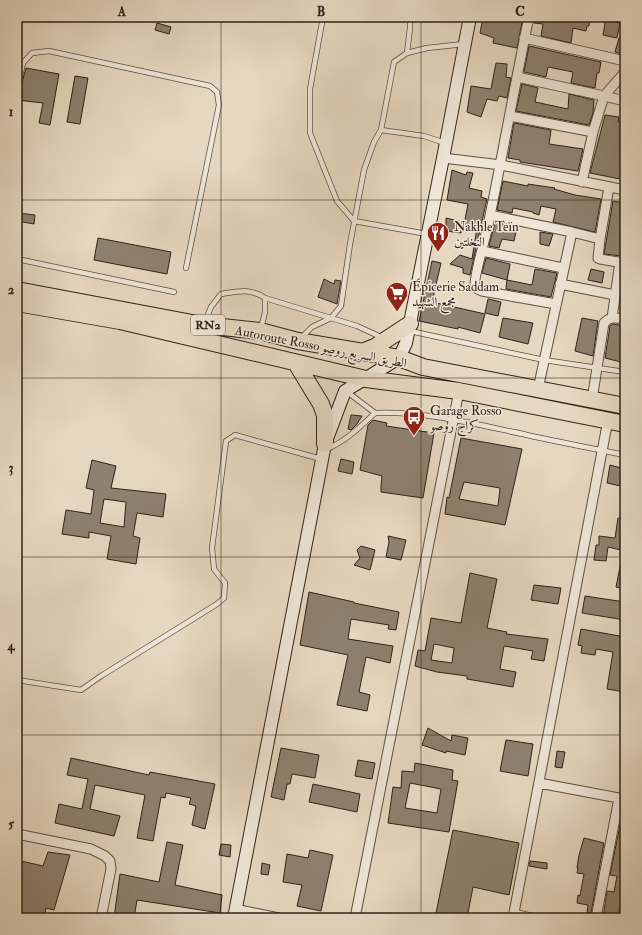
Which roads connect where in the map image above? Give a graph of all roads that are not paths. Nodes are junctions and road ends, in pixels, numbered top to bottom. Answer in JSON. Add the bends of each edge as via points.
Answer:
{"nodes":[{"id":1,"x":323,"y":17,"type":"edge"},
{"id":2,"x":410,"y":17,"type":"edge"},
{"id":3,"x":470,"y":17,"type":"edge"},
{"id":4,"x":529,"y":17,"type":"edge"},
{"id":5,"x":618,"y":17,"type":"edge"},
{"id":6,"x":625,"y":18,"type":"edge"},
{"id":7,"x":524,"y":38,"type":"junction"},
{"id":8,"x":465,"y":44,"type":"junction"},
{"id":9,"x":407,"y":53,"type":"junction"},
{"id":10,"x":625,"y":61,"type":"edge"},
{"id":11,"x":625,"y":72,"type":"edge"},
{"id":12,"x":517,"y":77,"type":"junction"},
{"id":13,"x":17,"y":90,"type":"edge"},
{"id":14,"x":604,"y":96,"type":"junction"},
{"id":15,"x":625,"y":101,"type":"edge"},
{"id":16,"x":510,"y":116,"type":"junction"},
{"id":17,"x":380,"y":130,"type":"junction"},
{"id":18,"x":593,"y":132,"type":"junction"},
{"id":19,"x":446,"y":144,"type":"junction"},
{"id":20,"x":443,"y":158,"type":"junction"},
{"id":21,"x":501,"y":165,"type":"junction"},
{"id":22,"x":582,"y":182,"type":"junction"},
{"id":23,"x":610,"y":187,"type":"junction"},
{"id":24,"x":625,"y":190,"type":"edge"},
{"id":25,"x":490,"y":215,"type":"junction"},
{"id":26,"x":354,"y":221,"type":"junction"},
{"id":27,"x":572,"y":232,"type":"junction"},
{"id":28,"x":428,"y":235,"type":"junction"},
{"id":29,"x":600,"y":239,"type":"junction"},
{"id":30,"x":482,"y":252,"type":"junction"},
{"id":31,"x":17,"y":259,"type":"edge"},
{"id":32,"x":622,"y":263,"type":"edge"},
{"id":33,"x":186,"y":268,"type":"dead end"},
{"id":34,"x":563,"y":268,"type":"junction"},
{"id":35,"x":560,"y":284,"type":"junction"},
{"id":36,"x":17,"y":290,"type":"edge"},
{"id":37,"x":174,"y":292,"type":"dead end"},
{"id":38,"x":615,"y":295,"type":"junction"},
{"id":39,"x":265,"y":298,"type":"junction"},
{"id":40,"x":17,"y":303,"type":"edge"},
{"id":41,"x":556,"y":304,"type":"junction"},
{"id":42,"x":331,"y":318,"type":"junction"},
{"id":43,"x":612,"y":318,"type":"junction"},
{"id":44,"x":625,"y":319,"type":"edge"},
{"id":45,"x":203,"y":325,"type":"junction"},
{"id":46,"x":409,"y":328,"type":"junction"},
{"id":47,"x":260,"y":331,"type":"junction"},
{"id":48,"x":387,"y":339,"type":"junction"},
{"id":49,"x":298,"y":341,"type":"junction"},
{"id":50,"x":362,"y":352,"type":"junction"},
{"id":51,"x":399,"y":358,"type":"junction"},
{"id":52,"x":544,"y":360,"type":"junction"},
{"id":53,"x":296,"y":363,"type":"junction"},
{"id":54,"x":597,"y":368,"type":"junction"},
{"id":55,"x":625,"y":372,"type":"edge"},
{"id":56,"x":366,"y":379,"type":"junction"},
{"id":57,"x":538,"y":389,"type":"junction"},
{"id":58,"x":345,"y":391,"type":"junction"},
{"id":59,"x":459,"y":391,"type":"junction"},
{"id":60,"x":592,"y":400,"type":"junction"},
{"id":61,"x":625,"y":406,"type":"edge"},
{"id":62,"x":375,"y":413,"type":"junction"},
{"id":63,"x":453,"y":419,"type":"junction"},
{"id":64,"x":608,"y":420,"type":"junction"},
{"id":65,"x":625,"y":424,"type":"edge"},
{"id":66,"x":602,"y":450,"type":"junction"},
{"id":67,"x":324,"y":451,"type":"junction"},
{"id":68,"x":625,"y":455,"type":"edge"},
{"id":69,"x":17,"y":680,"type":"edge"},
{"id":70,"x":539,"y":784,"type":"junction"},
{"id":71,"x":622,"y":799,"type":"edge"},
{"id":72,"x":17,"y":834,"type":"edge"},
{"id":73,"x":234,"y":913,"type":"edge"},
{"id":74,"x":513,"y":916,"type":"edge"},
{"id":75,"x":101,"y":918,"type":"edge"},
{"id":76,"x":279,"y":918,"type":"edge"},
{"id":77,"x":355,"y":918,"type":"edge"},
{"id":78,"x":531,"y":918,"type":"edge"},
{"id":79,"x":596,"y":918,"type":"edge"}],
"edges":[{"from":1,"to":26,"type":"lane","via":[[310,89],[310,133],[337,201]]},
{"from":2,"to":9,"type":"lane"},
{"from":3,"to":8,"type":"main road"},
{"from":4,"to":7,"type":"street"},
{"from":5,"to":6,"type":"street"},
{"from":7,"to":10,"type":"street"},
{"from":7,"to":12,"type":"street"},
{"from":8,"to":9,"type":"lane"},
{"from":8,"to":19,"type":"main road"},
{"from":9,"to":17,"type":"lane","via":[[394,62]]},
{"from":11,"to":14,"type":"street"},
{"from":12,"to":14,"type":"street"},
{"from":12,"to":16,"type":"street"},
{"from":13,"to":33,"type":"lane","via":[[23,63],[32,52],[49,51],[210,86],[217,92],[219,105]]},
{"from":14,"to":15,"type":"street"},
{"from":14,"to":18,"type":"street"},
{"from":16,"to":18,"type":"street"},
{"from":16,"to":21,"type":"street"},
{"from":17,"to":19,"type":"lane","via":[[424,136]]},
{"from":17,"to":26,"type":"lane","via":[[364,170]]},
{"from":18,"to":22,"type":"street"},
{"from":19,"to":20,"type":"main road"},
{"from":20,"to":21,"type":"street"},
{"from":20,"to":28,"type":"main road"},
{"from":21,"to":22,"type":"street"},
{"from":21,"to":25,"type":"street"},
{"from":22,"to":23,"type":"street"},
{"from":23,"to":24,"type":"street"},
{"from":23,"to":29,"type":"street"},
{"from":25,"to":27,"type":"street"},
{"from":25,"to":30,"type":"street"},
{"from":26,"to":28,"type":"lane"},
{"from":26,"to":42,"type":"lane","via":[[341,306]]},
{"from":27,"to":29,"type":"street"},
{"from":27,"to":34,"type":"street"},
{"from":28,"to":46,"type":"main road"},
{"from":29,"to":32,"type":"street","via":[[598,258]]},
{"from":30,"to":34,"type":"street"},
{"from":30,"to":41,"type":"street","via":[[474,281],[477,289]]},
{"from":31,"to":37,"type":"lane"},
{"from":32,"to":38,"type":"street"},
{"from":34,"to":35,"type":"street"},
{"from":35,"to":38,"type":"street"},
{"from":35,"to":41,"type":"street"},
{"from":36,"to":45,"type":"highway","name":"Autoroute Rosso الطريق السريع روصو","number":"RN2"},
{"from":38,"to":43,"type":"street"},
{"from":39,"to":42,"type":"lane"},
{"from":39,"to":45,"type":"lane","via":[[256,292],[236,291],[221,294],[211,307]]},
{"from":39,"to":47,"type":"lane","via":[[265,312]]},
{"from":40,"to":53,"type":"highway","name":"Autoroute Rosso الطريق السريع روصو","number":"RN2","via":[[120,321]]},
{"from":41,"to":52,"type":"street"},
{"from":42,"to":48,"type":"lane"},
{"from":42,"to":49,"type":"lane","via":[[312,327]]},
{"from":43,"to":44,"type":"street"},
{"from":43,"to":54,"type":"street","via":[[604,323]]},
{"from":45,"to":47,"type":"highway","name":"Autoroute Rosso الطريق السريع روصو","number":"RN2"},
{"from":46,"to":48,"type":"highway"},
{"from":46,"to":51,"type":"main road"},
{"from":46,"to":52,"type":"lane"},
{"from":47,"to":49,"type":"highway","name":"Autoroute Rosso الطريق السريع روصو","number":"RN2"},
{"from":48,"to":50,"type":"highway"},
{"from":49,"to":50,"type":"highway","name":"Autoroute Rosso الطريق السريع روصو","number":"RN2"},
{"from":50,"to":51,"type":"highway","name":"Autoroute Rosso الطريق السريع روصو","number":"RN2"},
{"from":51,"to":56,"type":"main road"},
{"from":51,"to":57,"type":"highway","name":"Autoroute Rosso الطريق السريع روصو","number":"RN2","via":[[423,367]]},
{"from":52,"to":54,"type":"lane"},
{"from":52,"to":57,"type":"street"},
{"from":53,"to":56,"type":"highway","name":"Autoroute Rosso الطريق السريع روصو","number":"RN2"},
{"from":53,"to":67,"type":"highway","via":[[325,415]]},
{"from":54,"to":55,"type":"lane"},
{"from":54,"to":60,"type":"street"},
{"from":56,"to":58,"type":"main road"},
{"from":56,"to":59,"type":"highway","name":"Autoroute Rosso الطريق السريع روصو","number":"RN2"},
{"from":57,"to":60,"type":"highway","name":"Autoroute Rosso الطريق السريع روصو","number":"RN2"},
{"from":58,"to":62,"type":"lane"},
{"from":58,"to":67,"type":"main road"},
{"from":59,"to":63,"type":"street"},
{"from":59,"to":64,"type":"highway","name":"Autoroute Rosso الطريق السريع روصو","number":"RN2"},
{"from":60,"to":61,"type":"highway","name":"Autoroute Rosso الطريق السريع روصو","number":"RN2"},
{"from":62,"to":63,"type":"lane","via":[[396,412]]},
{"from":62,"to":67,"type":"lane","via":[[353,434]]},
{"from":63,"to":66,"type":"lane"},
{"from":63,"to":77,"type":"street"},
{"from":64,"to":65,"type":"highway","name":"Autoroute Rosso الطريق السريع روصو","number":"RN2"},
{"from":64,"to":66,"type":"street"},
{"from":66,"to":68,"type":"lane"},
{"from":66,"to":70,"type":"street"},
{"from":67,"to":69,"type":"lane","via":[[235,435],[226,441],[212,548],[214,569],[225,583],[224,598],[82,690]]},
{"from":67,"to":73,"type":"main road"},
{"from":70,"to":71,"type":"street"},
{"from":70,"to":74,"type":"street"},
{"from":71,"to":79,"type":"street"},
{"from":72,"to":75,"type":"street","via":[[91,849],[105,856],[110,861],[111,869]]},
{"from":73,"to":76,"type":"street"},
{"from":74,"to":78,"type":"street"}]}
